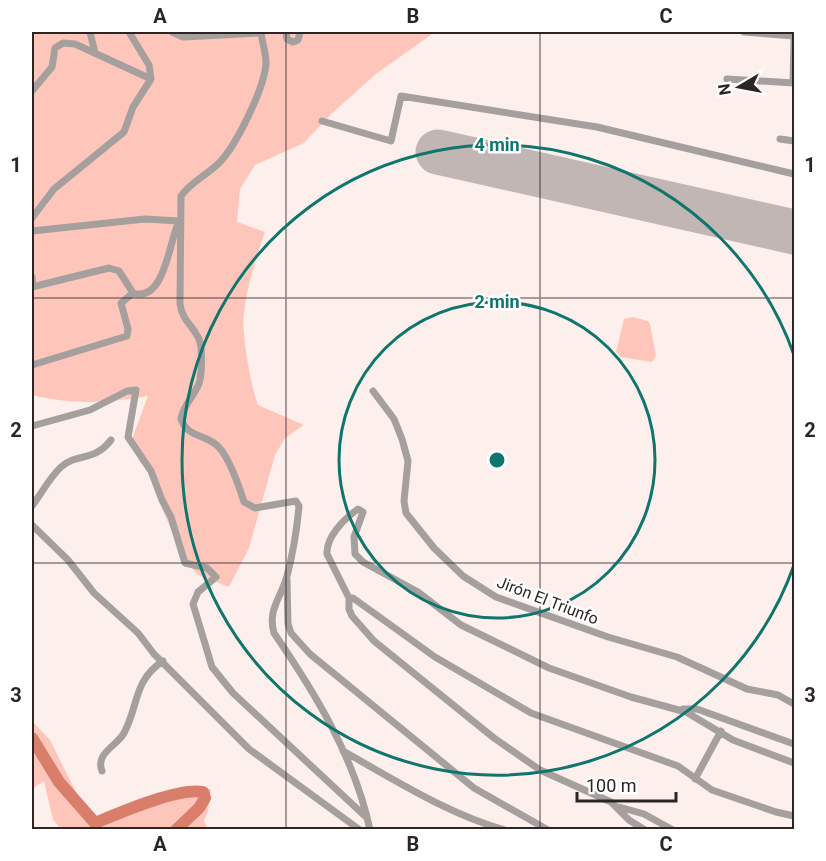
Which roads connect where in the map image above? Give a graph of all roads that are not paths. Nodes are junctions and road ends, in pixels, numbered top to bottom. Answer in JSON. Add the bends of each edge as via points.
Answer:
{"nodes":[{"id":1,"x":90,"y":32,"type":"edge"},
{"id":2,"x":129,"y":32,"type":"edge"},
{"id":3,"x":172,"y":32,"type":"edge"},
{"id":4,"x":261,"y":32,"type":"edge"},
{"id":5,"x":286,"y":32,"type":"edge"},
{"id":6,"x":300,"y":32,"type":"edge"},
{"id":7,"x":744,"y":32,"type":"edge"},
{"id":8,"x":795,"y":37,"type":"edge"},
{"id":9,"x":95,"y":53,"type":"junction"},
{"id":10,"x":151,"y":79,"type":"junction"},
{"id":11,"x":727,"y":79,"type":"dead end"},
{"id":12,"x":794,"y":83,"type":"edge"},
{"id":13,"x":32,"y":91,"type":"edge"},
{"id":14,"x":322,"y":121,"type":"dead end"},
{"id":15,"x":780,"y":139,"type":"dead end"},
{"id":16,"x":795,"y":141,"type":"edge"},
{"id":17,"x":795,"y":174,"type":"edge"},
{"id":18,"x":32,"y":218,"type":"edge"},
{"id":19,"x":179,"y":221,"type":"junction"},
{"id":20,"x":32,"y":231,"type":"edge"},
{"id":21,"x":32,"y":277,"type":"edge"},
{"id":22,"x":32,"y":287,"type":"edge"},
{"id":23,"x":133,"y":293,"type":"junction"},
{"id":24,"x":32,"y":365,"type":"edge"},
{"id":25,"x":373,"y":391,"type":"dead end"},
{"id":26,"x":32,"y":426,"type":"edge"},
{"id":27,"x":111,"y":440,"type":"dead end"},
{"id":28,"x":32,"y":506,"type":"edge"},
{"id":29,"x":32,"y":525,"type":"edge"},
{"id":30,"x":287,"y":579,"type":"junction"},
{"id":31,"x":349,"y":598,"type":"junction"},
{"id":32,"x":163,"y":661,"type":"junction"},
{"id":33,"x":795,"y":704,"type":"edge"},
{"id":34,"x":677,"y":709,"type":"junction"},
{"id":35,"x":721,"y":732,"type":"junction"},
{"id":36,"x":795,"y":744,"type":"edge"},
{"id":37,"x":343,"y":751,"type":"junction"},
{"id":38,"x":795,"y":763,"type":"edge"},
{"id":39,"x":102,"y":771,"type":"dead end"},
{"id":40,"x":695,"y":779,"type":"junction"},
{"id":41,"x":617,"y":806,"type":"junction"},
{"id":42,"x":795,"y":816,"type":"edge"},
{"id":43,"x":368,"y":819,"type":"junction"},
{"id":44,"x":360,"y":830,"type":"edge"},
{"id":45,"x":370,"y":830,"type":"edge"},
{"id":46,"x":505,"y":830,"type":"edge"},
{"id":47,"x":548,"y":830,"type":"edge"},
{"id":48,"x":645,"y":830,"type":"edge"},
{"id":49,"x":673,"y":830,"type":"edge"}],
"edges":[{"from":1,"to":9,"type":"street"},
{"from":2,"to":10,"type":"street","via":[[149,65]]},
{"from":3,"to":4,"type":"street","via":[[183,37]]},
{"from":4,"to":19,"type":"street","via":[[266,66],[257,96],[235,144],[182,196]]},
{"from":5,"to":6,"type":"street","via":[[292,42],[298,40]]},
{"from":7,"to":8,"type":"street"},
{"from":8,"to":12,"type":"street"},
{"from":9,"to":10,"type":"street"},
{"from":9,"to":13,"type":"street","via":[[75,44],[58,45],[51,67]]},
{"from":10,"to":18,"type":"street","via":[[124,132],[54,189]]},
{"from":11,"to":12,"type":"street"},
{"from":14,"to":17,"type":"street","via":[[391,141],[401,96],[597,127]]},
{"from":15,"to":16,"type":"street"},
{"from":19,"to":20,"type":"street","via":[[145,219]]},
{"from":19,"to":23,"type":"street","via":[[153,291]]},
{"from":19,"to":30,"type":"street","via":[[183,318],[201,344],[201,378],[181,419],[192,434],[215,443],[223,453],[249,507],[296,501],[298,511]]},
{"from":21,"to":22,"type":"street"},
{"from":22,"to":23,"type":"street","via":[[115,268]]},
{"from":23,"to":24,"type":"street","via":[[121,303],[127,336]]},
{"from":25,"to":33,"type":"street","name":"Jirón El Triunfo","via":[[394,419],[408,461],[406,513],[463,576],[496,597],[677,657],[747,689],[778,695]]},
{"from":26,"to":43,"type":"street","via":[[90,410],[136,390],[129,431],[131,444],[152,471],[185,563],[207,568],[216,577],[198,592],[193,604],[212,667],[233,693]]},
{"from":27,"to":28,"type":"street","via":[[97,454],[60,467]]},
{"from":29,"to":32,"type":"street"},
{"from":30,"to":37,"type":"street","via":[[274,609],[274,633],[331,724]]},
{"from":30,"to":47,"type":"street","via":[[288,624],[310,654],[474,788]]},
{"from":31,"to":34,"type":"street","via":[[327,554],[327,546],[358,509],[363,512],[354,537],[355,554],[418,591],[461,625],[549,668]]},
{"from":31,"to":40,"type":"street","via":[[476,683],[531,713],[658,757]]},
{"from":31,"to":41,"type":"street","via":[[352,616],[374,641],[494,738],[540,770]]},
{"from":32,"to":39,"type":"street","via":[[141,682],[134,714],[122,737],[103,756]]},
{"from":32,"to":44,"type":"street","via":[[249,748]]},
{"from":34,"to":35,"type":"street"},
{"from":34,"to":36,"type":"street","via":[[697,709]]},
{"from":35,"to":38,"type":"street"},
{"from":35,"to":40,"type":"street"},
{"from":37,"to":43,"type":"street","via":[[358,783]]},
{"from":37,"to":46,"type":"street","via":[[419,794]]},
{"from":40,"to":42,"type":"street","via":[[712,790]]},
{"from":41,"to":48,"type":"street"},
{"from":41,"to":49,"type":"street","via":[[644,814]]},
{"from":43,"to":45,"type":"street"}]}
